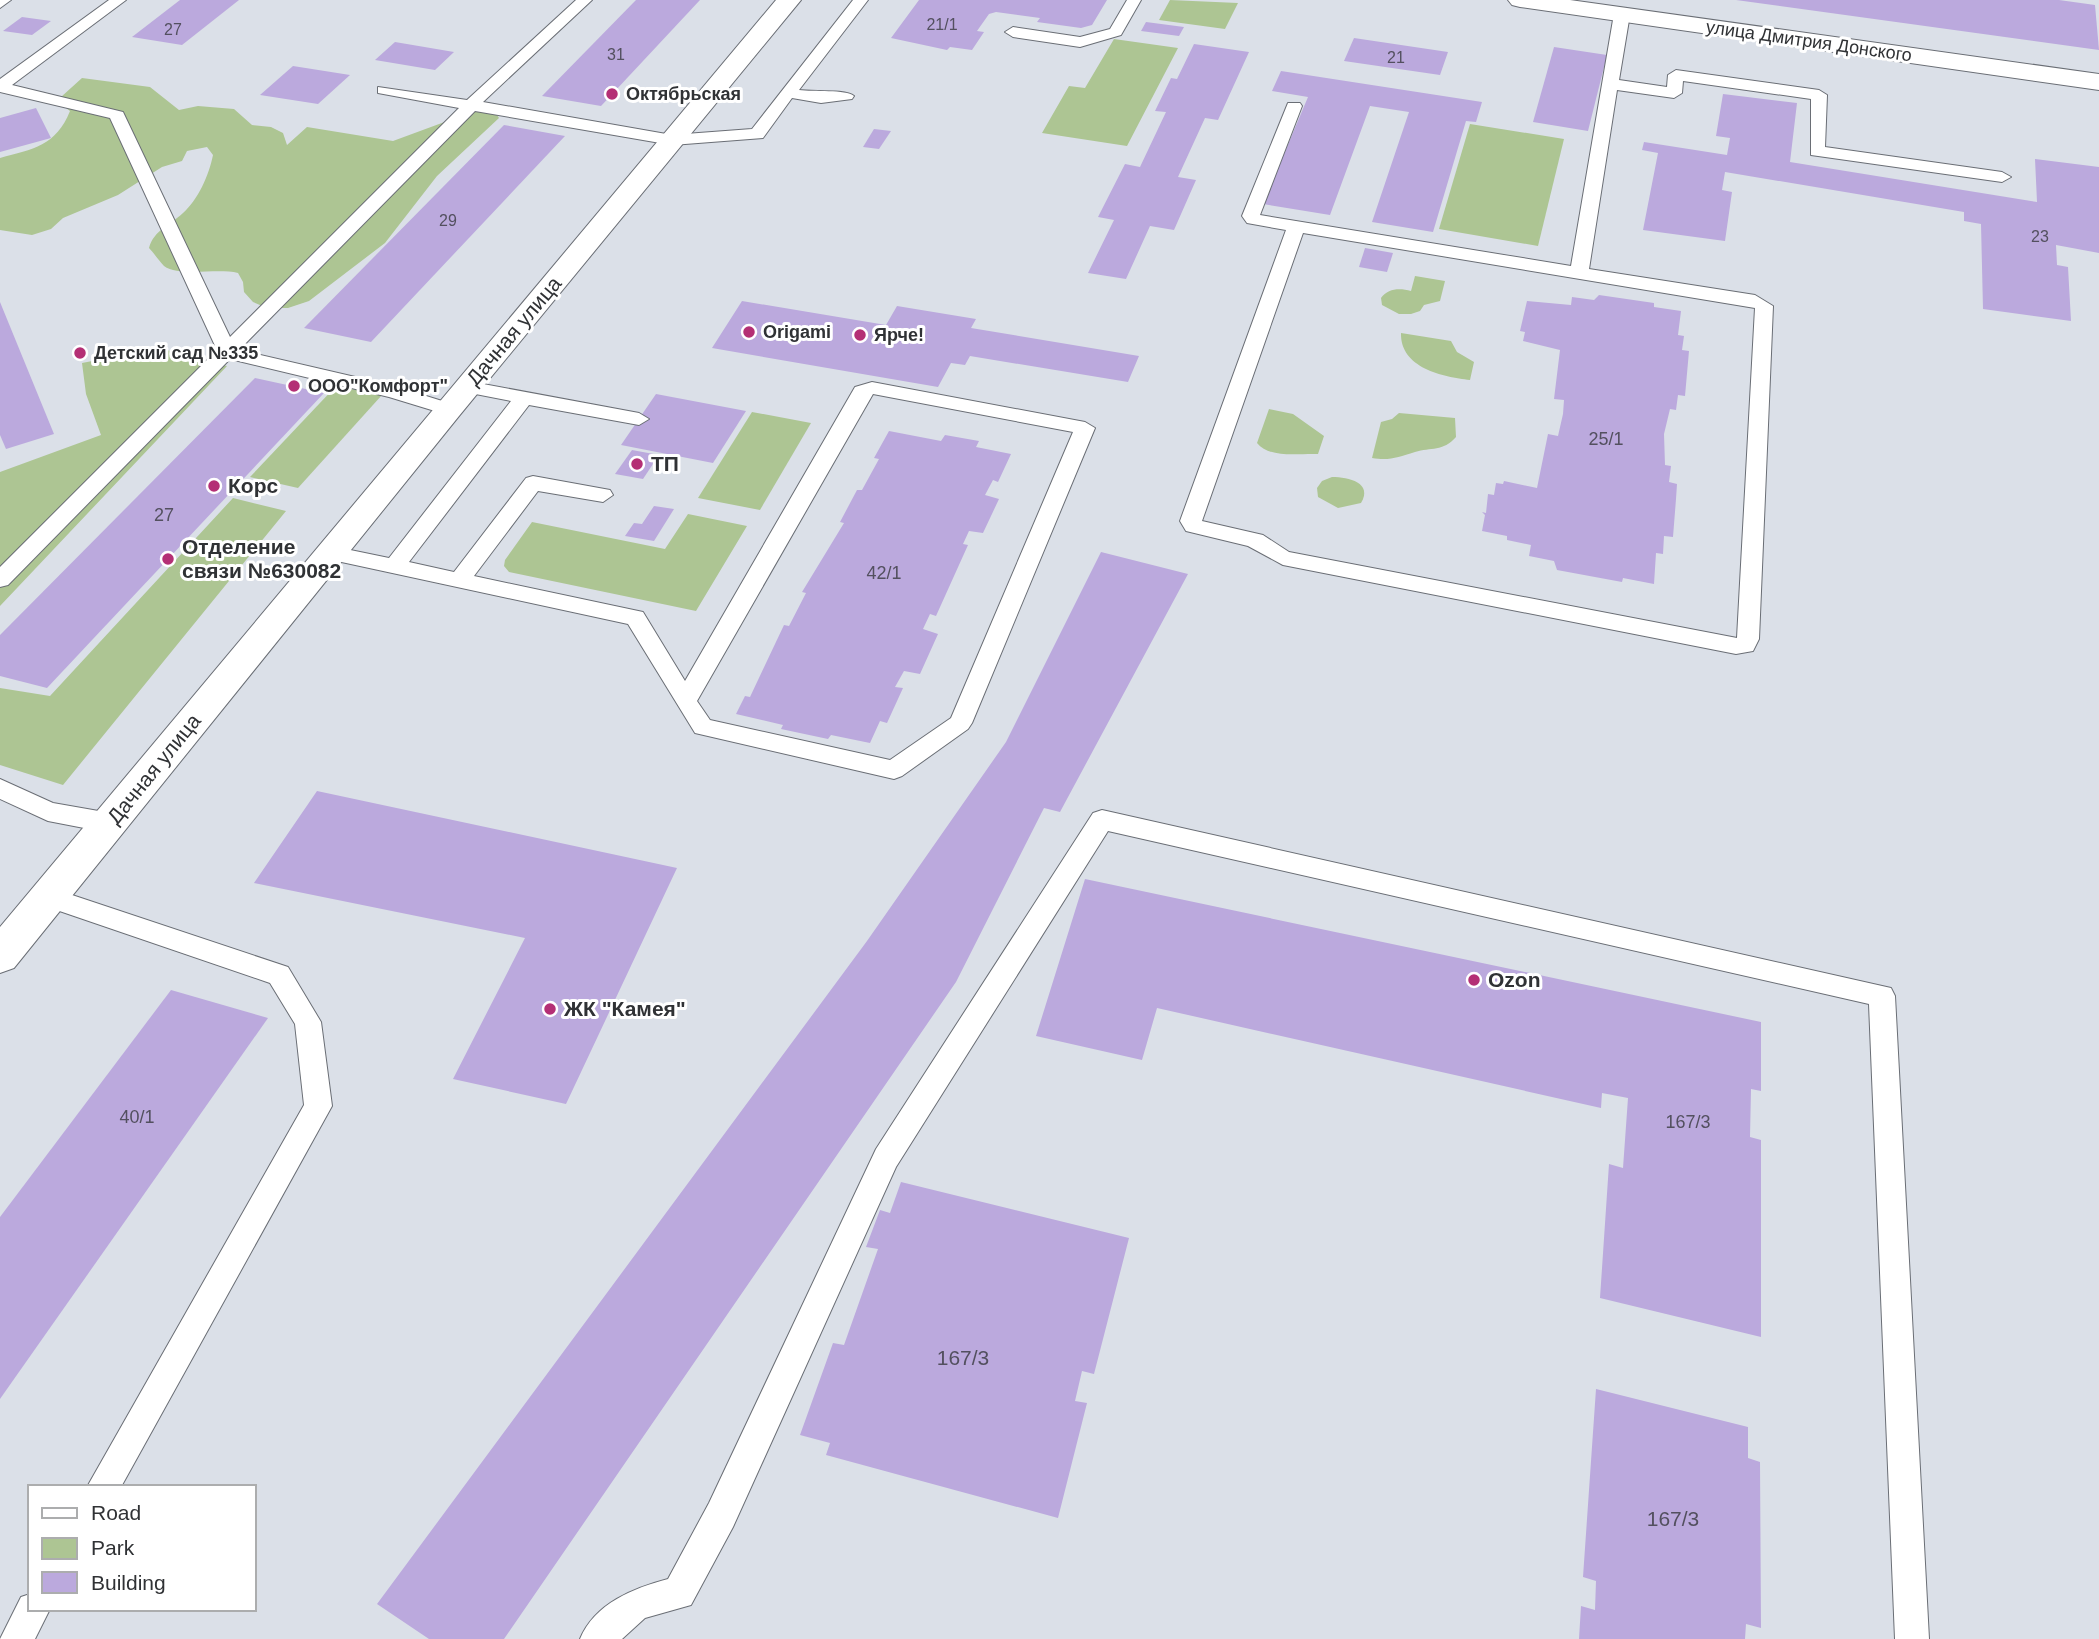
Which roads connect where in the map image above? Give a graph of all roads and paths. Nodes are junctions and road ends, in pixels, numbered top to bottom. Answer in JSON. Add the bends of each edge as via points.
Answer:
{"nodes":[{"id":1,"x":5,"y":0,"type":"edge"},
{"id":2,"x":119,"y":0,"type":"edge"},
{"id":3,"x":585,"y":0,"type":"edge"},
{"id":4,"x":789,"y":0,"type":"edge"},
{"id":5,"x":861,"y":0,"type":"edge"},
{"id":6,"x":1134,"y":0,"type":"edge"},
{"id":7,"x":1520,"y":0,"type":"edge"},
{"id":8,"x":0,"y":3,"type":"edge"},
{"id":9,"x":1622,"y":14,"type":"junction"},
{"id":10,"x":1013,"y":32,"type":"dead end"},
{"id":11,"x":2099,"y":82,"type":"edge"},
{"id":12,"x":1610,"y":84,"type":"junction"},
{"id":13,"x":0,"y":87,"type":"edge"},
{"id":14,"x":384,"y":90,"type":"dead end"},
{"id":15,"x":789,"y":93,"type":"junction"},
{"id":16,"x":846,"y":96,"type":"dead end"},
{"id":17,"x":471,"y":104,"type":"junction"},
{"id":18,"x":1294,"y":106,"type":"dead end"},
{"id":19,"x":672,"y":140,"type":"junction"},
{"id":20,"x":2002,"y":177,"type":"dead end"},
{"id":21,"x":1296,"y":228,"type":"junction"},
{"id":22,"x":1579,"y":273,"type":"junction"},
{"id":23,"x":228,"y":353,"type":"junction"},
{"id":24,"x":458,"y":398,"type":"junction"},
{"id":25,"x":524,"y":398,"type":"junction"},
{"id":26,"x":639,"y":419,"type":"dead end"},
{"id":27,"x":603,"y":495,"type":"dead end"},
{"id":28,"x":331,"y":553,"type":"junction"},
{"id":29,"x":394,"y":566,"type":"junction"},
{"id":30,"x":0,"y":580,"type":"edge"},
{"id":31,"x":460,"y":580,"type":"junction"},
{"id":32,"x":685,"y":701,"type":"junction"},
{"id":33,"x":0,"y":788,"type":"edge"},
{"id":34,"x":110,"y":823,"type":"junction"},
{"id":35,"x":48,"y":897,"type":"junction"},
{"id":36,"x":0,"y":956,"type":"edge"},
{"id":37,"x":104,"y":1485,"type":"edge"},
{"id":38,"x":32,"y":1611,"type":"edge"},
{"id":39,"x":17,"y":1639,"type":"edge"},
{"id":40,"x":597,"y":1639,"type":"edge"},
{"id":41,"x":1912,"y":1639,"type":"edge"}],
"edges":[{"from":1,"to":8,"type":"lane"},
{"from":2,"to":13,"type":"lane"},
{"from":3,"to":17,"type":"lane"},
{"from":4,"to":19,"type":"street","name":"Дачная улица"},
{"from":5,"to":15,"type":"lane"},
{"from":6,"to":10,"type":"lane","via":[[1116,32],[1080,42]]},
{"from":7,"to":9,"type":"street","name":"улица Дмитрия Донского"},
{"from":9,"to":11,"type":"street","name":"улица Дмитрия Донского"},
{"from":9,"to":12,"type":"lane"},
{"from":12,"to":20,"type":"lane","via":[[1674,93],[1676,75],[1819,95],[1817,151]]},
{"from":12,"to":22,"type":"lane"},
{"from":13,"to":23,"type":"lane","via":[[117,115]]},
{"from":14,"to":17,"type":"lane"},
{"from":15,"to":16,"type":"lane"},
{"from":15,"to":19,"type":"lane","via":[[757,134]]},
{"from":17,"to":19,"type":"lane"},
{"from":17,"to":23,"type":"lane"},
{"from":18,"to":21,"type":"lane","via":[[1251,216]]},
{"from":19,"to":24,"type":"street","name":"Дачная улица"},
{"from":21,"to":22,"type":"lane"},
{"from":21,"to":22,"type":"lane","via":[[1191,521],[1193,526],[1255,540],[1283,558],[1745,645],[1764,306]]},
{"from":23,"to":24,"type":"lane","via":[[394,392]]},
{"from":23,"to":30,"type":"lane"},
{"from":24,"to":25,"type":"lane"},
{"from":24,"to":28,"type":"street","name":"Дачная улица"},
{"from":25,"to":26,"type":"lane"},
{"from":25,"to":29,"type":"lane"},
{"from":27,"to":31,"type":"lane","via":[[533,482]]},
{"from":28,"to":29,"type":"lane"},
{"from":28,"to":34,"type":"street","name":"Дачная улица"},
{"from":29,"to":31,"type":"lane"},
{"from":31,"to":32,"type":"lane","via":[[635,618]]},
{"from":32,"to":32,"type":"lane","via":[[708,730],[887,770],[901,768],[960,723],[1085,428],[872,388],[862,391]]},
{"from":33,"to":34,"type":"lane","via":[[48,812]]},
{"from":34,"to":35,"type":"street","name":"Дачная улица"},
{"from":35,"to":36,"type":"street","name":"Дачная улица"},
{"from":35,"to":37,"type":"lane","via":[[279,975],[308,1022],[318,1106]]},
{"from":38,"to":39,"type":"lane"},
{"from":40,"to":41,"type":"lane","via":[[636,1604],[679,1594],[886,1158],[1102,820],[1882,996]]}]}
